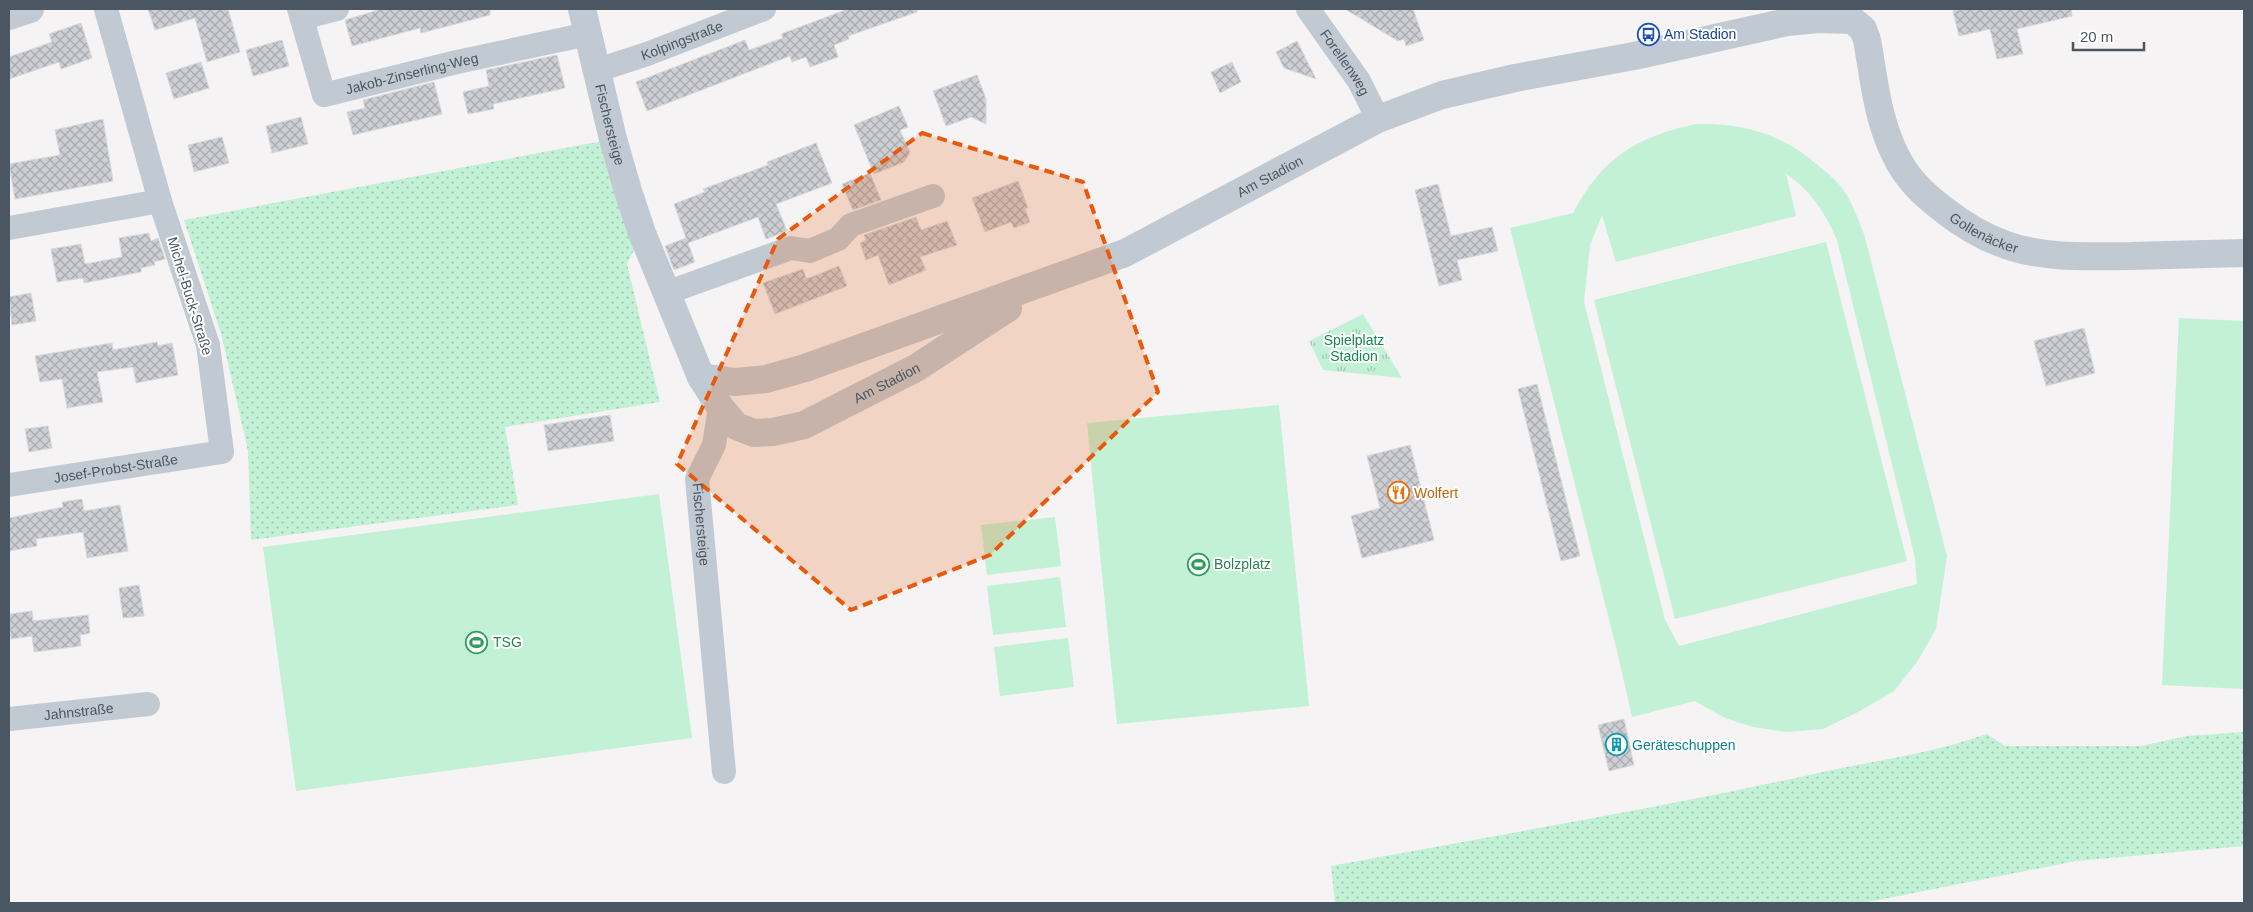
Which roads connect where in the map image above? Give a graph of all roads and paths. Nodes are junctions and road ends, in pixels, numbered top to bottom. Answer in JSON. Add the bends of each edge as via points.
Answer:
{"nodes":[{"id":1,"x":30,"y":9,"type":"edge"},
{"id":2,"x":106,"y":9,"type":"edge"},
{"id":3,"x":337,"y":9,"type":"edge"},
{"id":4,"x":764,"y":9,"type":"edge"},
{"id":5,"x":1308,"y":9,"type":"edge"},
{"id":6,"x":300,"y":13,"type":"edge"},
{"id":7,"x":1856,"y":14,"type":"edge"},
{"id":8,"x":9,"y":16,"type":"edge"},
{"id":9,"x":585,"y":22,"type":"edge"},
{"id":10,"x":598,"y":70,"type":"junction"},
{"id":11,"x":1378,"y":119,"type":"junction"},
{"id":12,"x":933,"y":196,"type":"dead end"},
{"id":13,"x":160,"y":201,"type":"junction"},
{"id":14,"x":9,"y":228,"type":"edge"},
{"id":15,"x":2244,"y":254,"type":"edge"},
{"id":16,"x":1046,"y":282,"type":"junction"},
{"id":17,"x":666,"y":293,"type":"junction"},
{"id":18,"x":701,"y":377,"type":"junction"},
{"id":19,"x":720,"y":407,"type":"junction"},
{"id":20,"x":222,"y":452,"type":"joint"},
{"id":21,"x":9,"y":485,"type":"edge"},
{"id":22,"x":148,"y":704,"type":"dead end"},
{"id":23,"x":9,"y":719,"type":"edge"},
{"id":24,"x":724,"y":772,"type":"dead end"}],
"edges":[{"from":1,"to":8,"type":"street"},
{"from":2,"to":13,"type":"street","name":"Michel-Buck-Straße"},
{"from":3,"to":6,"type":"street"},
{"from":4,"to":10,"type":"street","name":"Kolpingstraße"},
{"from":5,"to":11,"type":"street","name":"Forellenweg","via":[[1359,81]]},
{"from":6,"to":9,"type":"street","name":"Jakob-Zinserling-Weg","via":[[324,95],[457,62]]},
{"from":7,"to":11,"type":"street","name":"Am Stadion","via":[[1788,22],[1515,78],[1442,95]]},
{"from":7,"to":15,"type":"street","name":"Gollenäcker","via":[[1867,40],[1877,101],[1894,152],[1905,173],[1923,194],[1958,221],[2008,246],[2042,252],[2079,256]]},
{"from":9,"to":10,"type":"street","name":"Fischersteige"},
{"from":10,"to":17,"type":"street","name":"Fischersteige","via":[[628,191]]},
{"from":11,"to":16,"type":"street","name":"Am Stadion","via":[[1125,253]]},
{"from":12,"to":17,"type":"street","via":[[851,225],[838,239],[810,250],[791,248]]},
{"from":13,"to":14,"type":"street"},
{"from":13,"to":20,"type":"street","name":"Michel-Buck-Straße","via":[[208,345]]},
{"from":16,"to":18,"type":"street","name":"Am Stadion","via":[[834,359],[766,379],[735,382]]},
{"from":16,"to":19,"type":"street","name":"Am Stadion","via":[[916,368],[804,425],[754,433],[736,426]]},
{"from":17,"to":18,"type":"street","name":"Fischersteige"},
{"from":18,"to":19,"type":"street","name":"Fischersteige"},
{"from":19,"to":24,"type":"street","name":"Fischersteige","via":[[714,445],[697,479]]},
{"from":20,"to":21,"type":"street","name":"Josef-Probst-Straße"},
{"from":22,"to":23,"type":"street","name":"Jahnstraße"}]}
